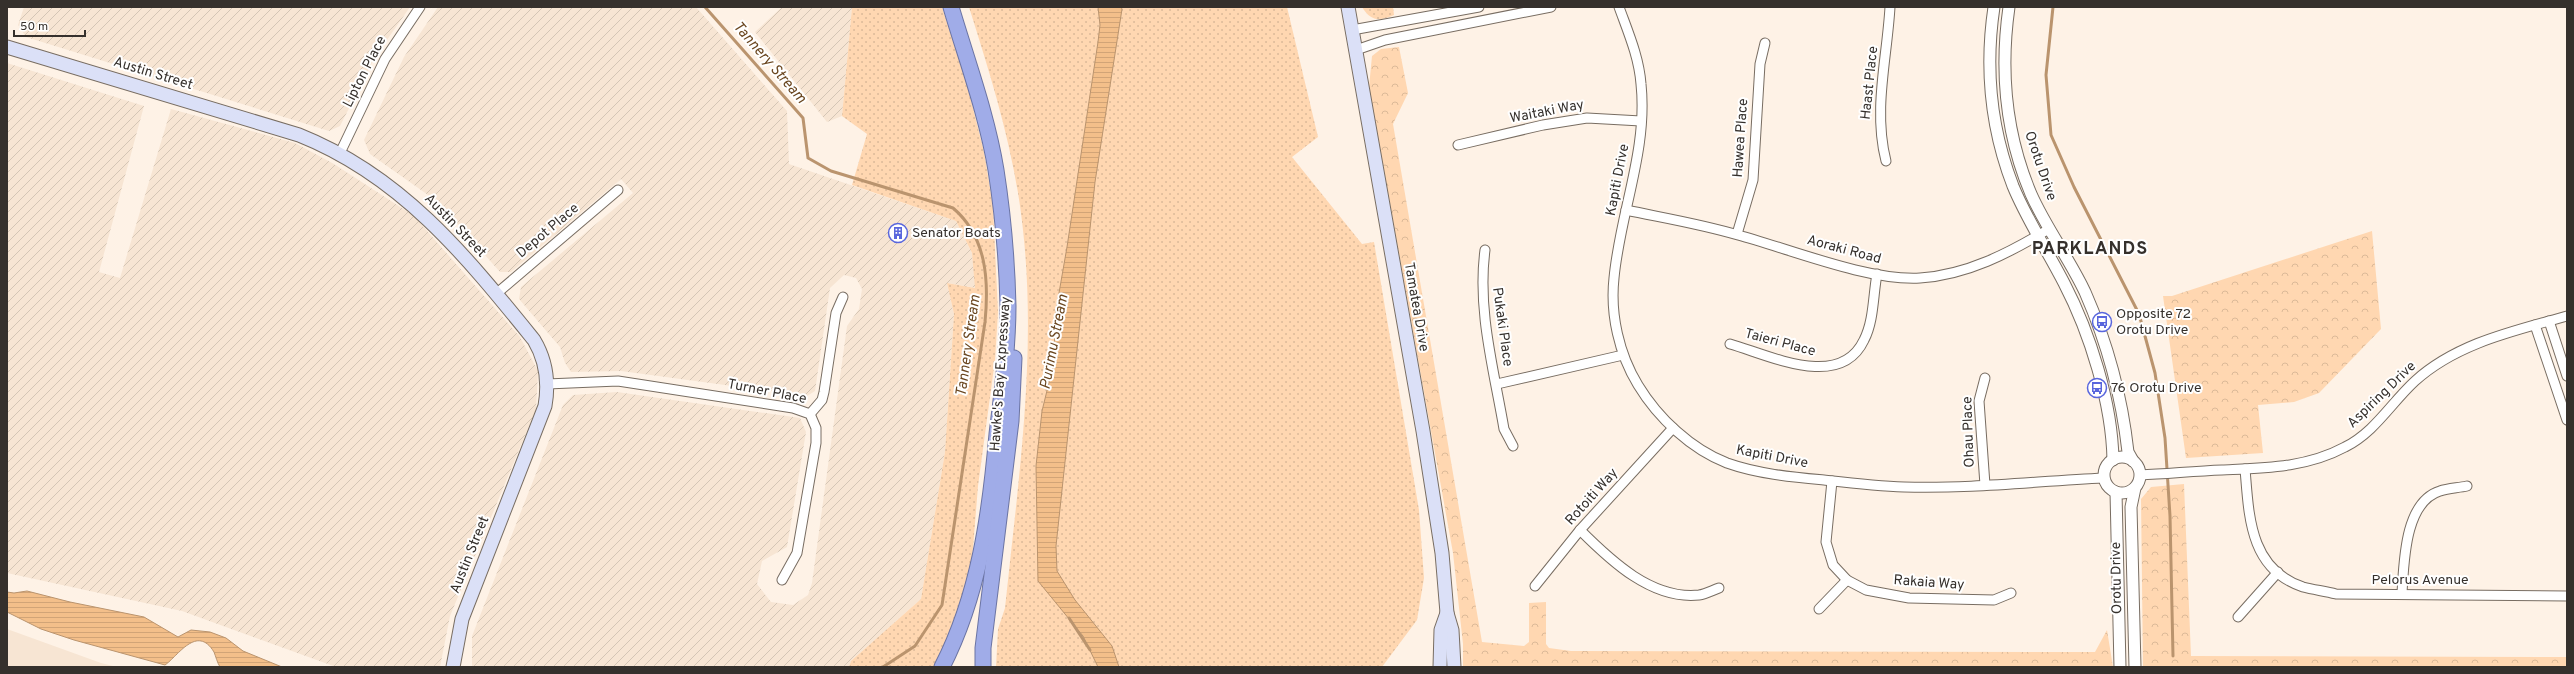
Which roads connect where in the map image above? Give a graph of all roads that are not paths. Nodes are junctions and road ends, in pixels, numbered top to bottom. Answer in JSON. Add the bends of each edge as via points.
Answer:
{"nodes":[{"id":1,"x":420,"y":7,"type":"edge"},
{"id":2,"x":951,"y":7,"type":"edge"},
{"id":3,"x":958,"y":7,"type":"edge"},
{"id":4,"x":1348,"y":7,"type":"edge"},
{"id":5,"x":1479,"y":7,"type":"edge"},
{"id":6,"x":1551,"y":7,"type":"edge"},
{"id":7,"x":1619,"y":7,"type":"edge"},
{"id":8,"x":1890,"y":7,"type":"edge"},
{"id":9,"x":1994,"y":7,"type":"edge"},
{"id":10,"x":2009,"y":7,"type":"edge"},
{"id":11,"x":1460,"y":9,"type":"edge"},
{"id":12,"x":1462,"y":24,"type":"junction"},
{"id":13,"x":1352,"y":30,"type":"junction"},
{"id":14,"x":1765,"y":43,"type":"dead end"},
{"id":15,"x":7,"y":47,"type":"edge"},
{"id":16,"x":1356,"y":50,"type":"junction"},
{"id":17,"x":1641,"y":121,"type":"junction"},
{"id":18,"x":1458,"y":145,"type":"dead end"},
{"id":19,"x":340,"y":154,"type":"junction"},
{"id":20,"x":1886,"y":161,"type":"dead end"},
{"id":21,"x":618,"y":190,"type":"dead end"},
{"id":22,"x":1626,"y":210,"type":"junction"},
{"id":23,"x":2049,"y":229,"type":"junction"},
{"id":24,"x":1737,"y":234,"type":"junction"},
{"id":25,"x":2038,"y":236,"type":"junction"},
{"id":26,"x":1485,"y":250,"type":"dead end"},
{"id":27,"x":1876,"y":274,"type":"junction"},
{"id":28,"x":496,"y":294,"type":"junction"},
{"id":29,"x":843,"y":297,"type":"dead end"},
{"id":30,"x":2567,"y":316,"type":"edge"},
{"id":31,"x":2549,"y":321,"type":"junction"},
{"id":32,"x":2535,"y":324,"type":"junction"},
{"id":33,"x":1730,"y":344,"type":"dead end"},
{"id":34,"x":1623,"y":355,"type":"junction"},
{"id":35,"x":2567,"y":376,"type":"edge"},
{"id":36,"x":1985,"y":378,"type":"dead end"},
{"id":37,"x":547,"y":384,"type":"junction"},
{"id":38,"x":1497,"y":384,"type":"junction"},
{"id":39,"x":810,"y":414,"type":"junction"},
{"id":40,"x":2567,"y":420,"type":"edge"},
{"id":41,"x":1673,"y":428,"type":"junction"},
{"id":42,"x":1513,"y":446,"type":"dead end"},
{"id":43,"x":2113,"y":460,"type":"junction"},
{"id":44,"x":2133,"y":461,"type":"junction"},
{"id":45,"x":2245,"y":469,"type":"junction"},
{"id":46,"x":2140,"y":475,"type":"junction"},
{"id":47,"x":2104,"y":478,"type":"junction"},
{"id":48,"x":1832,"y":481,"type":"junction"},
{"id":49,"x":1985,"y":485,"type":"junction"},
{"id":50,"x":2467,"y":486,"type":"dead end"},
{"id":51,"x":2135,"y":488,"type":"junction"},
{"id":52,"x":2116,"y":492,"type":"junction"},
{"id":53,"x":1580,"y":530,"type":"junction"},
{"id":54,"x":2278,"y":572,"type":"junction"},
{"id":55,"x":782,"y":580,"type":"dead end"},
{"id":56,"x":1847,"y":580,"type":"junction"},
{"id":57,"x":1535,"y":586,"type":"dead end"},
{"id":58,"x":1719,"y":588,"type":"dead end"},
{"id":59,"x":2011,"y":593,"type":"dead end"},
{"id":60,"x":2402,"y":593,"type":"junction"},
{"id":61,"x":2567,"y":596,"type":"edge"},
{"id":62,"x":1819,"y":609,"type":"dead end"},
{"id":63,"x":1447,"y":613,"type":"junction"},
{"id":64,"x":2238,"y":617,"type":"dead end"},
{"id":65,"x":453,"y":667,"type":"edge"},
{"id":66,"x":942,"y":667,"type":"edge"},
{"id":67,"x":984,"y":667,"type":"edge"},
{"id":68,"x":1440,"y":667,"type":"edge"},
{"id":69,"x":1454,"y":667,"type":"edge"},
{"id":70,"x":2120,"y":667,"type":"edge"},
{"id":71,"x":2135,"y":667,"type":"edge"}],
"edges":[{"from":1,"to":19,"type":"street","name":"Lipton Place","via":[[385,60]]},
{"from":2,"to":66,"type":"highway","name":"Hawke's Bay Expressway","via":[[986,122],[996,169],[1006,254],[1008,307],[994,471],[978,569],[963,621]]},
{"from":3,"to":67,"type":"highway","name":"Hawke's Bay Expressway","via":[[1002,158],[1010,210],[1015,282],[1016,318],[1011,421],[984,642]]},
{"from":4,"to":13,"type":"main road","name":"Tamatea Drive"},
{"from":5,"to":11,"type":"street"},
{"from":6,"to":12,"type":"street"},
{"from":7,"to":17,"type":"street","name":"Kapiti Drive","via":[[1637,62],[1641,83]]},
{"from":8,"to":20,"type":"street","name":"Haast Place","via":[[1880,120],[1881,141]]},
{"from":9,"to":25,"type":"street","name":"Orotu Drive","via":[[1990,53],[1996,126],[2014,186]]},
{"from":10,"to":23,"type":"street","name":"Orotu Drive","via":[[2004,71],[2010,123],[2031,193]]},
{"from":11,"to":12,"type":"street"},
{"from":11,"to":13,"type":"street"},
{"from":12,"to":16,"type":"street","via":[[1385,40]]},
{"from":13,"to":16,"type":"main road","name":"Tamatea Drive"},
{"from":14,"to":24,"type":"street","name":"Hawea Place","via":[[1760,64],[1753,180]]},
{"from":15,"to":19,"type":"main road","name":"Austin Street","via":[[299,135]]},
{"from":16,"to":63,"type":"main road","name":"Tamatea Drive","via":[[1423,431],[1442,553]]},
{"from":17,"to":18,"type":"street","name":"Waitaki Way","via":[[1587,118],[1543,125]]},
{"from":17,"to":22,"type":"street","name":"Kapiti Drive","via":[[1638,158]]},
{"from":19,"to":28,"type":"main road","name":"Austin Street","via":[[383,180],[405,197],[445,236]]},
{"from":21,"to":28,"type":"street","name":"Depot Place"},
{"from":22,"to":24,"type":"street","name":"Aoraki Road"},
{"from":22,"to":34,"type":"street","name":"Kapiti Drive","via":[[1613,280],[1615,318]]},
{"from":23,"to":25,"type":"street","name":"Aoraki Road"},
{"from":23,"to":44,"type":"street","name":"Orotu Drive","via":[[2084,292],[2099,328],[2116,385],[2128,452]]},
{"from":24,"to":27,"type":"street","name":"Aoraki Road"},
{"from":25,"to":27,"type":"street","name":"Aoraki Road","via":[[1960,272],[1910,278]]},
{"from":25,"to":43,"type":"street","name":"Orotu Drive","via":[[2064,283],[2090,345],[2109,419]]},
{"from":26,"to":38,"type":"street","name":"Pukaki Place","via":[[1481,277],[1482,298]]},
{"from":27,"to":33,"type":"street","name":"Taieri Place","via":[[1869,327],[1864,341],[1843,362],[1828,367],[1810,368]]},
{"from":28,"to":37,"type":"main road","name":"Austin Street","via":[[540,350],[547,372]]},
{"from":29,"to":39,"type":"street","via":[[836,313],[822,400]]},
{"from":30,"to":31,"type":"street","name":"Aspiring Drive"},
{"from":31,"to":32,"type":"street","name":"Aspiring Drive"},
{"from":31,"to":35,"type":"street"},
{"from":32,"to":40,"type":"street"},
{"from":32,"to":45,"type":"street","name":"Aspiring Drive","via":[[2469,347],[2431,368],[2414,382],[2380,420],[2346,447],[2298,464]]},
{"from":34,"to":38,"type":"street","name":"Pukaki Place"},
{"from":34,"to":41,"type":"street","name":"Kapiti Drive","via":[[1631,374],[1646,397]]},
{"from":36,"to":49,"type":"street","name":"Ohau Place","via":[[1980,401]]},
{"from":37,"to":39,"type":"street","name":"Turner Place","via":[[618,381],[793,408]]},
{"from":37,"to":65,"type":"main road","name":"Austin Street","via":[[542,419],[462,619]]},
{"from":38,"to":42,"type":"street","name":"Pukaki Place","via":[[1504,429]]},
{"from":39,"to":55,"type":"street","name":"Turner Place","via":[[816,428],[797,554]]},
{"from":41,"to":48,"type":"street","name":"Kapiti Drive","via":[[1705,452],[1727,462],[1773,473]]},
{"from":41,"to":53,"type":"street","name":"Rotoiti Way"},
{"from":43,"to":44,"type":"street","via":[[2124,458]]},
{"from":43,"to":47,"type":"street","via":[[2106,468]]},
{"from":44,"to":46,"type":"street"},
{"from":45,"to":46,"type":"street","name":"Aspiring Drive"},
{"from":45,"to":54,"type":"street","name":"Pelorus Avenue","via":[[2251,530],[2257,547]]},
{"from":46,"to":51,"type":"street"},
{"from":47,"to":49,"type":"street","name":"Kapiti Drive"},
{"from":47,"to":52,"type":"street","via":[[2107,485]]},
{"from":48,"to":49,"type":"street","name":"Kapiti Drive","via":[[1906,487]]},
{"from":48,"to":56,"type":"street","name":"Rakaia Way","via":[[1826,542],[1833,565]]},
{"from":50,"to":60,"type":"street","via":[[2438,492],[2422,504],[2411,524],[2405,549]]},
{"from":51,"to":52,"type":"street","via":[[2126,493]]},
{"from":51,"to":71,"type":"street","name":"Orotu Drive","via":[[2131,507]]},
{"from":52,"to":70,"type":"street","name":"Orotu Drive"},
{"from":53,"to":57,"type":"street","name":"Rotoiti Way"},
{"from":53,"to":58,"type":"street","via":[[1624,571],[1649,584],[1683,595],[1700,595]]},
{"from":54,"to":60,"type":"street","name":"Pelorus Avenue","via":[[2302,586],[2336,594]]},
{"from":54,"to":64,"type":"street"},
{"from":56,"to":59,"type":"street","name":"Rakaia Way","via":[[1866,590],[1909,598],[1994,600]]},
{"from":56,"to":62,"type":"street"},
{"from":60,"to":61,"type":"street","name":"Pelorus Avenue"},
{"from":63,"to":68,"type":"main road","name":"Tamatea Drive","via":[[1441,630]]},
{"from":63,"to":69,"type":"main road","name":"Tamatea Drive","via":[[1452,630]]}]}
